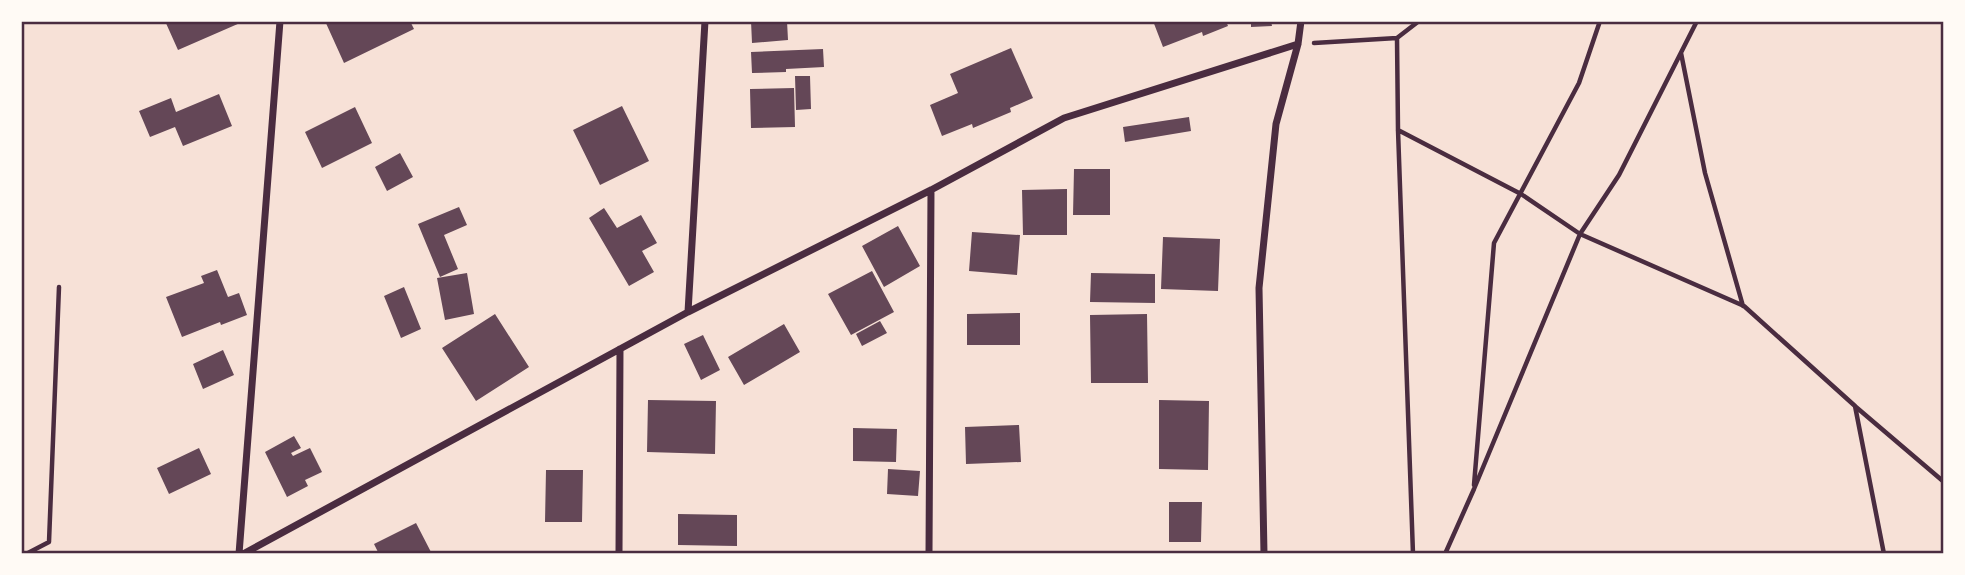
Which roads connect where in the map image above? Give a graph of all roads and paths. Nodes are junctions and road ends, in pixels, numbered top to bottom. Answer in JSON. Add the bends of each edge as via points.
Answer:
{"nodes":[{"id":1,"x":279,"y":21,"type":"edge"},
{"id":2,"x":705,"y":21,"type":"edge"},
{"id":3,"x":1301,"y":21,"type":"edge"},
{"id":4,"x":1419,"y":21,"type":"edge"},
{"id":5,"x":1601,"y":21,"type":"edge"},
{"id":6,"x":1697,"y":21,"type":"edge"},
{"id":7,"x":1397,"y":38,"type":"junction"},
{"id":8,"x":1298,"y":44,"type":"junction"},
{"id":9,"x":1681,"y":52,"type":"junction"},
{"id":10,"x":1398,"y":130,"type":"junction"},
{"id":11,"x":931,"y":190,"type":"junction"},
{"id":12,"x":1521,"y":194,"type":"junction"},
{"id":13,"x":1580,"y":234,"type":"junction"},
{"id":14,"x":59,"y":287,"type":"dead end"},
{"id":15,"x":1744,"y":306,"type":"junction"},
{"id":16,"x":688,"y":312,"type":"junction"},
{"id":17,"x":620,"y":349,"type":"junction"},
{"id":18,"x":1855,"y":406,"type":"junction"},
{"id":19,"x":1944,"y":482,"type":"edge"},
{"id":20,"x":1474,"y":489,"type":"junction"},
{"id":21,"x":26,"y":554,"type":"edge"},
{"id":22,"x":241,"y":554,"type":"edge"},
{"id":23,"x":619,"y":554,"type":"edge"},
{"id":24,"x":929,"y":554,"type":"edge"},
{"id":25,"x":1264,"y":554,"type":"edge"},
{"id":26,"x":1413,"y":554,"type":"edge"},
{"id":27,"x":1445,"y":554,"type":"edge"},
{"id":28,"x":1884,"y":554,"type":"edge"}],
"edges":[{"from":1,"to":22,"type":"street"},
{"from":2,"to":16,"type":"street"},
{"from":3,"to":8,"type":"street"},
{"from":4,"to":7,"type":"path"},
{"from":5,"to":12,"type":"path","via":[[1579,83]]},
{"from":6,"to":9,"type":"path"},
{"from":7,"to":8,"type":"path"},
{"from":7,"to":10,"type":"path"},
{"from":8,"to":11,"type":"street","via":[[1064,118]]},
{"from":8,"to":25,"type":"street","via":[[1276,124],[1259,288]]},
{"from":9,"to":13,"type":"path","via":[[1619,174]]},
{"from":9,"to":15,"type":"path","via":[[1704,173]]},
{"from":10,"to":12,"type":"path"},
{"from":10,"to":26,"type":"path"},
{"from":11,"to":16,"type":"street"},
{"from":11,"to":24,"type":"street"},
{"from":12,"to":13,"type":"path"},
{"from":12,"to":20,"type":"path","via":[[1494,243]]},
{"from":13,"to":15,"type":"path"},
{"from":13,"to":20,"type":"path"},
{"from":14,"to":21,"type":"path","via":[[49,542]]},
{"from":15,"to":18,"type":"path"},
{"from":16,"to":17,"type":"street"},
{"from":17,"to":22,"type":"street"},
{"from":17,"to":23,"type":"street"},
{"from":18,"to":19,"type":"path"},
{"from":18,"to":28,"type":"path"},
{"from":20,"to":27,"type":"path"}]}
